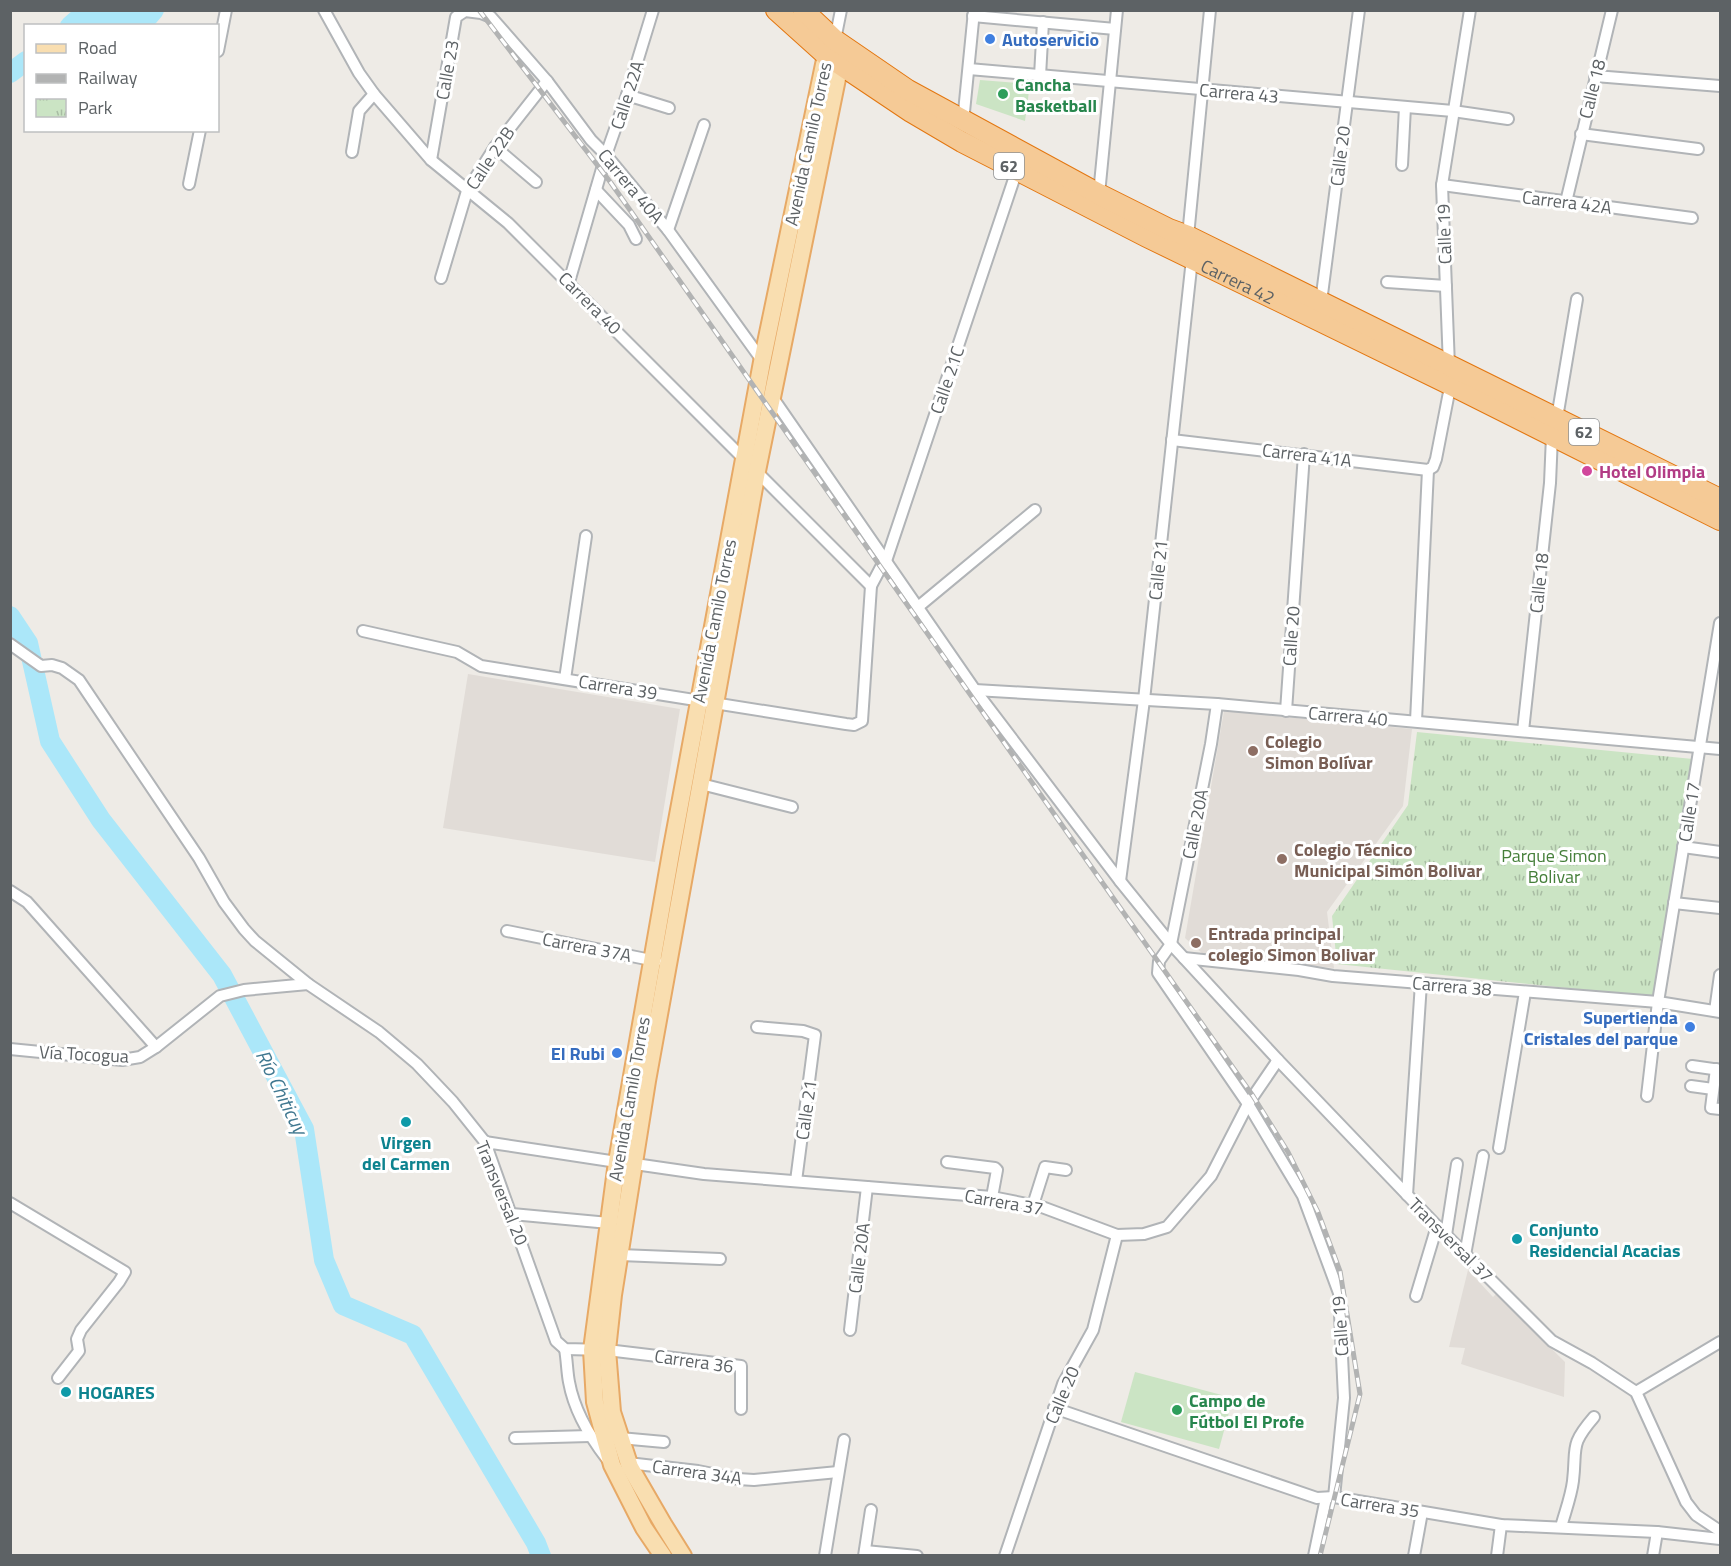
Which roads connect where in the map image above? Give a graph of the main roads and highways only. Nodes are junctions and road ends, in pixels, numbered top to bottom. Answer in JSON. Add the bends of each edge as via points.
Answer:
{"nodes":[{"id":1,"x":776,"y":10,"type":"edge"},
{"id":2,"x":803,"y":10,"type":"edge"},
{"id":3,"x":834,"y":53,"type":"junction"},
{"id":4,"x":1554,"y":427,"type":"junction"},
{"id":5,"x":1720,"y":499,"type":"edge"},
{"id":6,"x":1720,"y":520,"type":"edge"},
{"id":7,"x":708,"y":701,"type":"junction"},
{"id":8,"x":660,"y":962,"type":"junction"},
{"id":9,"x":599,"y":1350,"type":"junction"},
{"id":10,"x":620,"y":1464,"type":"junction"},
{"id":11,"x":663,"y":1556,"type":"edge"},
{"id":12,"x":683,"y":1556,"type":"edge"}],
"edges":[{"from":1,"to":3,"type":"highway","name":"Carrera 42","number":"62"},
{"from":2,"to":3,"type":"highway","name":"Carrera 42","number":"62"},
{"from":3,"to":4,"type":"highway","name":"Carrera 42","number":"62","via":[[1099,194],[1448,364]]},
{"from":3,"to":4,"type":"highway","name":"Carrera 42","number":"62","via":[[911,112],[962,142],[1451,385]]},
{"from":3,"to":7,"type":"main road","name":"Avenida Camilo Torres","via":[[773,398]]},
{"from":3,"to":7,"type":"main road","name":"Avenida Camilo Torres","via":[[762,362]]},
{"from":4,"to":5,"type":"highway","name":"Carrera 42","number":"62"},
{"from":4,"to":6,"type":"highway","name":"Carrera 42","number":"62"},
{"from":7,"to":8,"type":"main road","name":"Avenida Camilo Torres"},
{"from":7,"to":8,"type":"main road","name":"Avenida Camilo Torres","via":[[701,784]]},
{"from":8,"to":9,"type":"main road","name":"Avenida Camilo Torres","via":[[635,1164]]},
{"from":8,"to":9,"type":"main road","name":"Avenida Camilo Torres","via":[[617,1162]]},
{"from":9,"to":10,"type":"main road","name":"Avenida Camilo Torres","via":[[620,1438]]},
{"from":9,"to":10,"type":"main road","name":"Avenida Camilo Torres","via":[[595,1402]]},
{"from":10,"to":11,"type":"main road","name":"Avenida Camilo Torres","via":[[644,1528]]},
{"from":10,"to":12,"type":"main road","name":"Avenida Camilo Torres"}]}
